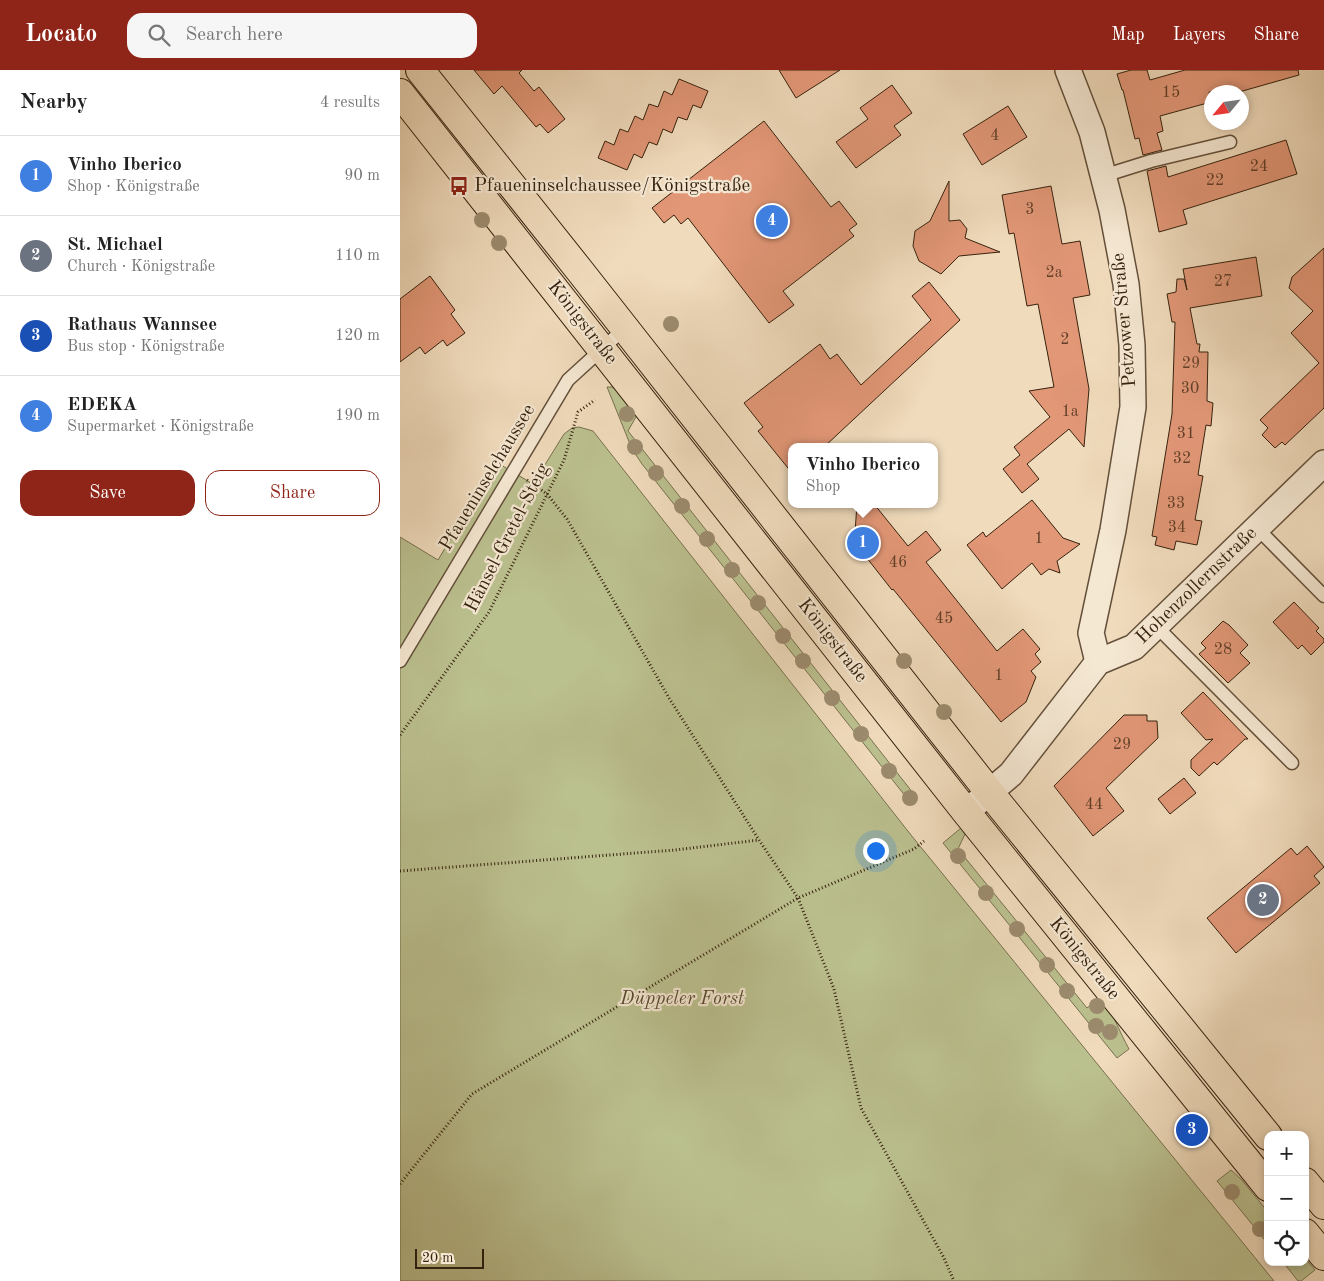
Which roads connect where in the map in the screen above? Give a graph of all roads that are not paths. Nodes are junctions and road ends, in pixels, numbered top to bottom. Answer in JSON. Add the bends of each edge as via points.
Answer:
{"nodes":[{"id":1,"x":1068,"y":70,"type":"edge"},
{"id":2,"x":426,"y":72,"type":"edge"},
{"id":3,"x":400,"y":93,"type":"edge"},
{"id":4,"x":1230,"y":142,"type":"dead end"},
{"id":5,"x":1103,"y":176,"type":"junction"},
{"id":6,"x":625,"y":328,"type":"junction"},
{"id":7,"x":602,"y":348,"type":"junction"},
{"id":8,"x":686,"y":406,"type":"junction"},
{"id":9,"x":648,"y":408,"type":"junction"},
{"id":10,"x":1324,"y":463,"type":"edge"},
{"id":11,"x":1257,"y":528,"type":"junction"},
{"id":12,"x":1324,"y":596,"type":"edge"},
{"id":13,"x":1156,"y":626,"type":"junction"},
{"id":14,"x":400,"y":661,"type":"edge"},
{"id":15,"x":1098,"y":662,"type":"junction"},
{"id":16,"x":1292,"y":763,"type":"dead end"},
{"id":17,"x":990,"y":793,"type":"junction"},
{"id":18,"x":966,"y":812,"type":"junction"},
{"id":19,"x":1264,"y":1131,"type":"edge"},
{"id":20,"x":1264,"y":1182,"type":"edge"},
{"id":21,"x":1309,"y":1187,"type":"edge"},
{"id":22,"x":1324,"y":1205,"type":"edge"},
{"id":23,"x":1309,"y":1238,"type":"edge"},
{"id":24,"x":1324,"y":1256,"type":"edge"}],
"edges":[{"from":1,"to":5,"type":"street","name":"Petzower Straße","via":[[1092,132]]},
{"from":2,"to":6,"type":"main road","name":"Königstraße"},
{"from":3,"to":7,"type":"main road","name":"Königstraße"},
{"from":4,"to":5,"type":"lane"},
{"from":5,"to":15,"type":"street","name":"Petzower Straße","via":[[1126,284],[1132,345],[1132,407],[1113,530],[1091,633]]},
{"from":6,"to":7,"type":"lane","name":"Pfaueninselchaussee"},
{"from":6,"to":8,"type":"main road","name":"Königstraße"},
{"from":7,"to":9,"type":"main road","name":"Königstraße"},
{"from":7,"to":14,"type":"lane","name":"Pfaueninselchaussee","via":[[568,380]]},
{"from":8,"to":9,"type":"lane"},
{"from":8,"to":17,"type":"main road","name":"Königstraße"},
{"from":9,"to":18,"type":"main road","name":"Königstraße"},
{"from":10,"to":11,"type":"street","name":"Hohenzollernstraße"},
{"from":11,"to":12,"type":"lane"},
{"from":11,"to":13,"type":"street","name":"Hohenzollernstraße"},
{"from":13,"to":15,"type":"street","name":"Hohenzollernstraße","via":[[1134,647]]},
{"from":13,"to":16,"type":"lane"},
{"from":15,"to":17,"type":"street","name":"Hohenzollernstraße","via":[[1010,774]]},
{"from":17,"to":18,"type":"street","name":"Hohenzollernstraße"},
{"from":17,"to":19,"type":"main road","name":"Königstraße"},
{"from":18,"to":20,"type":"main road","name":"Königstraße"},
{"from":21,"to":22,"type":"main road"},
{"from":23,"to":24,"type":"main road"}]}
